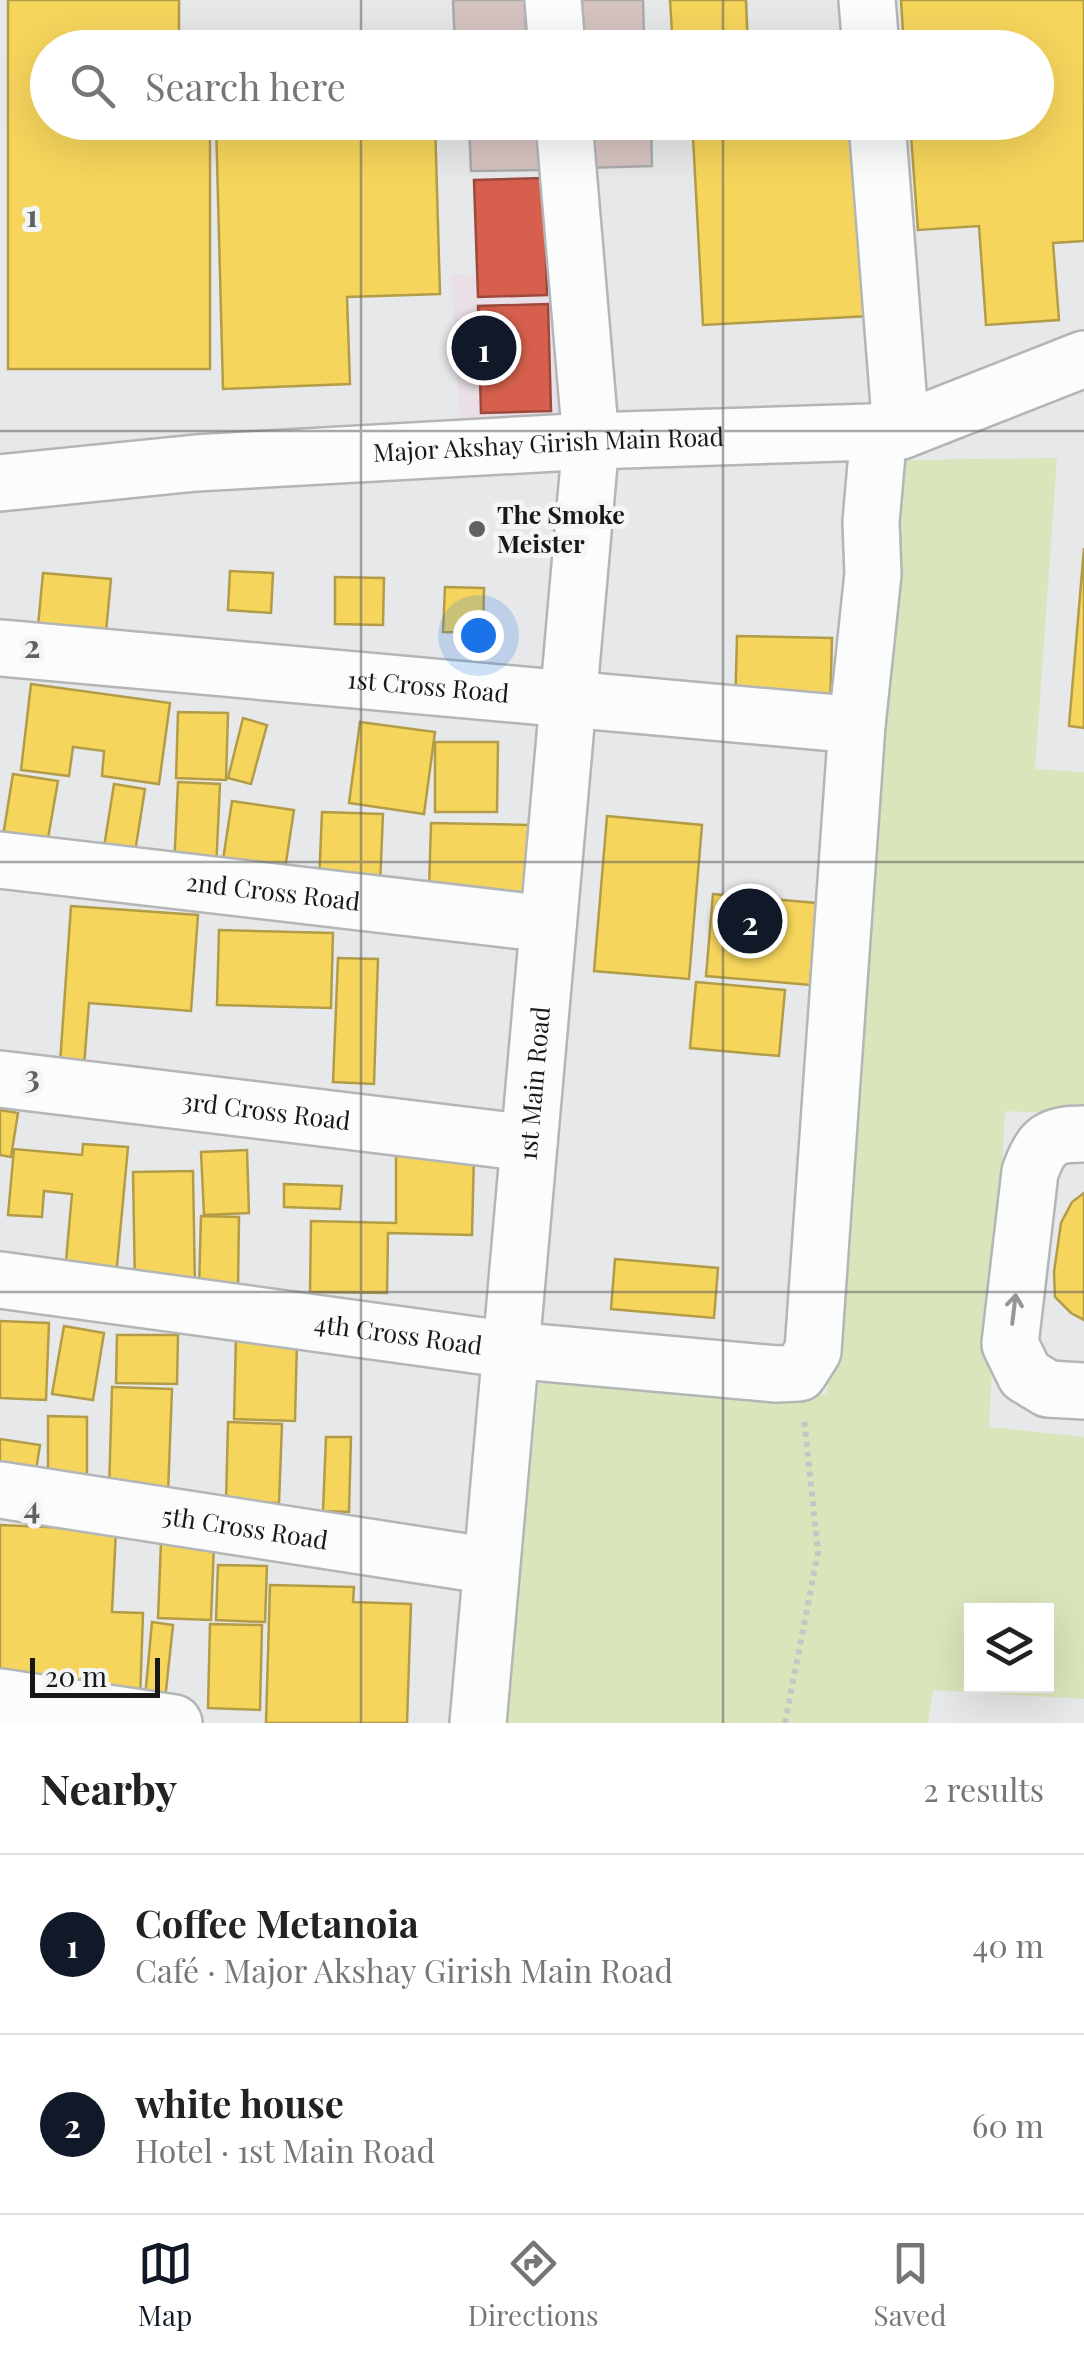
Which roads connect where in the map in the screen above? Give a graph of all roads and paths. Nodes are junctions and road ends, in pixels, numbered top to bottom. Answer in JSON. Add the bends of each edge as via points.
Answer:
{"nodes":[{"id":1,"x":553,"y":0,"type":"edge"},
{"id":2,"x":867,"y":0,"type":"edge"},
{"id":3,"x":556,"y":30,"type":"edge"},
{"id":4,"x":870,"y":30,"type":"edge"},
{"id":5,"x":566,"y":140,"type":"edge"},
{"id":6,"x":878,"y":140,"type":"edge"},
{"id":7,"x":1084,"y":359,"type":"edge"},
{"id":8,"x":890,"y":431,"type":"junction"},
{"id":9,"x":592,"y":442,"type":"junction"},
{"id":10,"x":0,"y":483,"type":"edge"},
{"id":11,"x":0,"y":648,"type":"edge"},
{"id":12,"x":568,"y":699,"type":"junction"},
{"id":13,"x":857,"y":725,"type":"junction"},
{"id":14,"x":0,"y":860,"type":"edge"},
{"id":15,"x":548,"y":924,"type":"junction"},
{"id":16,"x":0,"y":1078,"type":"edge"},
{"id":17,"x":1084,"y":1134,"type":"edge"},
{"id":18,"x":529,"y":1143,"type":"junction"},
{"id":19,"x":0,"y":1280,"type":"edge"},
{"id":20,"x":510,"y":1350,"type":"junction"},
{"id":21,"x":799,"y":1373,"type":"junction"},
{"id":22,"x":1084,"y":1391,"type":"edge"},
{"id":23,"x":0,"y":1490,"type":"edge"},
{"id":24,"x":492,"y":1566,"type":"junction"},
{"id":25,"x":0,"y":1698,"type":"edge"},
{"id":26,"x":174,"y":1723,"type":"edge"},
{"id":27,"x":478,"y":1723,"type":"edge"},
{"id":28,"x":784,"y":1723,"type":"edge"}],
"edges":[{"from":1,"to":3,"type":"street"},
{"from":2,"to":4,"type":"street"},
{"from":5,"to":9,"type":"street","name":"1st Main Road"},
{"from":6,"to":8,"type":"street"},
{"from":7,"to":8,"type":"street","name":"Major Akshay Girish Main Road"},
{"from":8,"to":9,"type":"street","name":"Major Akshay Girish Main Road"},
{"from":8,"to":13,"type":"street","via":[[872,522]]},
{"from":9,"to":10,"type":"street","name":"Major Akshay Girish Main Road","via":[[196,446]]},
{"from":9,"to":12,"type":"street","name":"1st Main Road"},
{"from":11,"to":12,"type":"street","name":"1st Cross Road"},
{"from":12,"to":13,"type":"street","name":"1st Cross Road"},
{"from":12,"to":15,"type":"street","name":"1st Main Road"},
{"from":13,"to":21,"type":"street","via":[[813,1351]]},
{"from":14,"to":15,"type":"street","name":"2nd Cross Road"},
{"from":15,"to":18,"type":"street","name":"1st Main Road"},
{"from":16,"to":18,"type":"street","name":"3rd Cross Road"},
{"from":22,"to":17,"type":"street","one_way":true,"via":[[1048,1389],[1025,1375],[1010,1344],[1030,1172],[1050,1138]]},
{"from":18,"to":20,"type":"street","name":"1st Main Road"},
{"from":19,"to":20,"type":"street","name":"4th Cross Road"},
{"from":20,"to":21,"type":"street","name":"4th Cross Road"},
{"from":20,"to":24,"type":"street","name":"1st Main Road"},
{"from":21,"to":28,"type":"path","via":[[818,1552]]},
{"from":23,"to":24,"type":"street","name":"5th Cross Road"},
{"from":24,"to":27,"type":"street","name":"1st Main Road"},
{"from":25,"to":26,"type":"street"}]}
